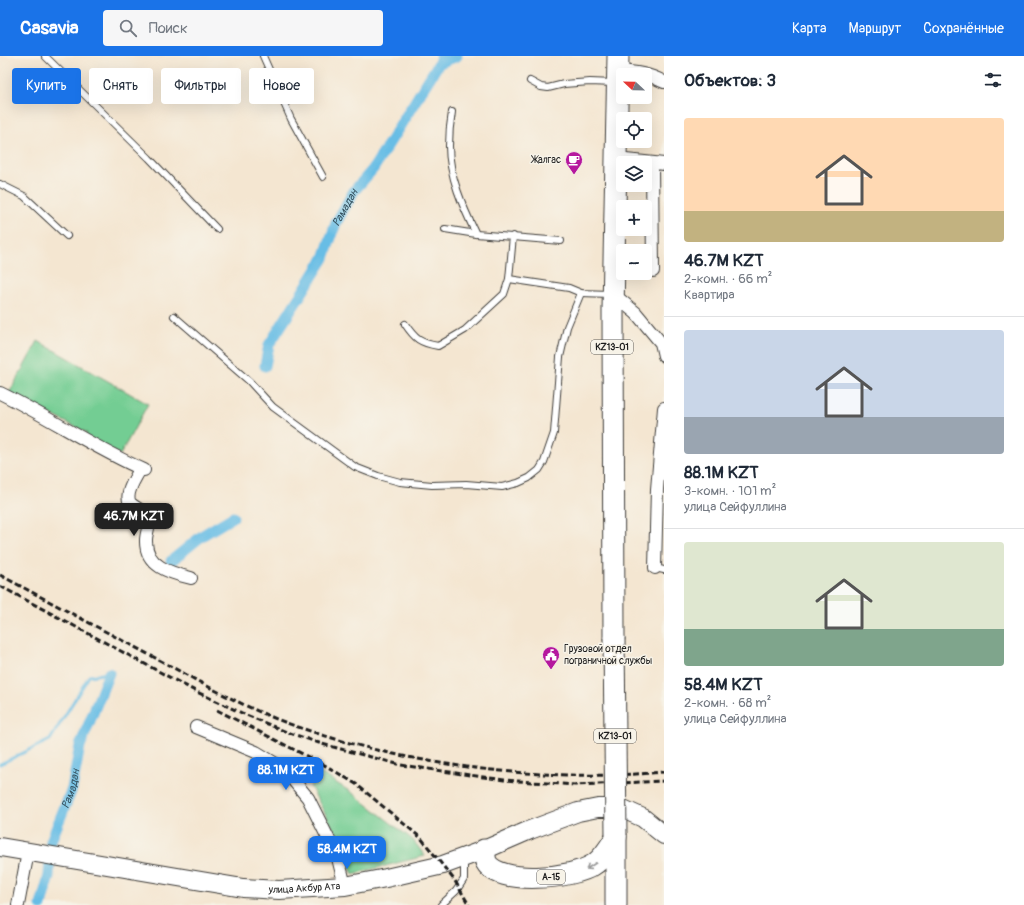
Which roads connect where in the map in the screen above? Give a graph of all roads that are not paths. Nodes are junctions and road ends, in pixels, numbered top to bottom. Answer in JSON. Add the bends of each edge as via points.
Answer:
{"nodes":[{"id":1,"x":45,"y":56,"type":"edge"},
{"id":2,"x":263,"y":56,"type":"edge"},
{"id":3,"x":616,"y":71,"type":"edge"},
{"id":4,"x":652,"y":76,"type":"edge"},
{"id":5,"x":530,"y":81,"type":"dead end"},
{"id":6,"x":664,"y":82,"type":"edge"},
{"id":7,"x":617,"y":104,"type":"edge"},
{"id":8,"x":452,"y":112,"type":"dead end"},
{"id":9,"x":616,"y":156,"type":"edge"},
{"id":10,"x":658,"y":164,"type":"edge"},
{"id":11,"x":323,"y":177,"type":"dead end"},
{"id":12,"x":0,"y":184,"type":"edge"},
{"id":13,"x":617,"y":192,"type":"edge"},
{"id":14,"x":445,"y":229,"type":"dead end"},
{"id":15,"x":217,"y":230,"type":"dead end"},
{"id":16,"x":476,"y":234,"type":"junction"},
{"id":17,"x":67,"y":236,"type":"dead end"},
{"id":18,"x":512,"y":236,"type":"junction"},
{"id":19,"x":561,"y":240,"type":"dead end"},
{"id":20,"x":618,"y":244,"type":"edge"},
{"id":21,"x":654,"y":272,"type":"edge"},
{"id":22,"x":509,"y":279,"type":"junction"},
{"id":23,"x":616,"y":279,"type":"edge"},
{"id":24,"x":581,"y":292,"type":"junction"},
{"id":25,"x":614,"y":294,"type":"junction"},
{"id":26,"x":174,"y":316,"type":"dead end"},
{"id":27,"x":405,"y":324,"type":"dead end"},
{"id":28,"x":663,"y":343,"type":"edge"},
{"id":29,"x":664,"y":356,"type":"edge"},
{"id":30,"x":0,"y":393,"type":"edge"},
{"id":31,"x":664,"y":413,"type":"edge"},
{"id":32,"x":660,"y":490,"type":"edge"},
{"id":33,"x":659,"y":569,"type":"edge"},
{"id":34,"x":191,"y":578,"type":"dead end"},
{"id":35,"x":196,"y":727,"type":"dead end"},
{"id":36,"x":664,"y":835,"type":"edge"},
{"id":37,"x":616,"y":836,"type":"junction"},
{"id":38,"x":0,"y":847,"type":"edge"},
{"id":39,"x":484,"y":850,"type":"junction"},
{"id":40,"x":28,"y":852,"type":"junction"},
{"id":41,"x":464,"y":857,"type":"junction"},
{"id":42,"x":345,"y":886,"type":"junction"},
{"id":43,"x":18,"y":905,"type":"edge"},
{"id":44,"x":440,"y":905,"type":"edge"},
{"id":45,"x":616,"y":905,"type":"edge"}],
"edges":[{"from":1,"to":15,"type":"lane","via":[[149,158]]},
{"from":2,"to":11,"type":"lane","via":[[291,119]]},
{"from":3,"to":5,"type":"lane","via":[[590,82],[548,88]]},
{"from":4,"to":6,"type":"street"},
{"from":7,"to":9,"type":"highway","number":"KZ13-01"},
{"from":8,"to":16,"type":"lane","via":[[449,147],[451,163],[456,184]]},
{"from":10,"to":21,"type":"street"},
{"from":12,"to":17,"type":"lane","via":[[24,196]]},
{"from":13,"to":20,"type":"highway","number":"KZ13-01"},
{"from":14,"to":16,"type":"lane"},
{"from":16,"to":18,"type":"lane"},
{"from":18,"to":19,"type":"lane"},
{"from":18,"to":22,"type":"lane"},
{"from":22,"to":24,"type":"lane"},
{"from":22,"to":27,"type":"lane","via":[[504,294],[465,330],[438,346],[424,344]]},
{"from":23,"to":25,"type":"highway","number":"KZ13-01"},
{"from":24,"to":25,"type":"lane"},
{"from":24,"to":26,"type":"lane","via":[[567,327],[560,356],[554,433],[544,462],[540,470],[529,478],[502,487],[400,482],[355,467],[273,407],[249,381]]},
{"from":25,"to":28,"type":"street","via":[[636,313]]},
{"from":25,"to":37,"type":"highway","number":"KZ13-01","bridge":true,"via":[[612,403]]},
{"from":28,"to":29,"type":"street"},
{"from":30,"to":34,"type":"street","via":[[36,411],[83,440],[142,469],[129,492],[129,499],[131,504],[148,517],[148,555],[154,563],[163,568]]},
{"from":31,"to":32,"type":"street"},
{"from":32,"to":33,"type":"street"},
{"from":35,"to":42,"type":"street","via":[[256,752],[284,769],[308,798],[338,858]]},
{"from":36,"to":39,"type":"main road","name":"улица Акбур Ата","via":[[643,818],[621,808],[598,808],[578,812]]},
{"from":37,"to":39,"type":"highway","number":"A-15","one_way":true,"via":[[594,865],[569,875],[517,877],[494,870],[486,862]]},
{"from":37,"to":45,"type":"highway","number":"KZ13-01"},
{"from":38,"to":40,"type":"main road","name":"улица Акбур Ата"},
{"from":39,"to":41,"type":"main road","name":"улица Акбур Ата"},
{"from":40,"to":42,"type":"main road","name":"улица Акбур Ата","via":[[243,888],[279,890]]},
{"from":40,"to":43,"type":"street"},
{"from":41,"to":42,"type":"main road","name":"улица Акбур Ата","via":[[429,868]]},
{"from":41,"to":44,"type":"lane","via":[[464,879],[456,891]]}]}
